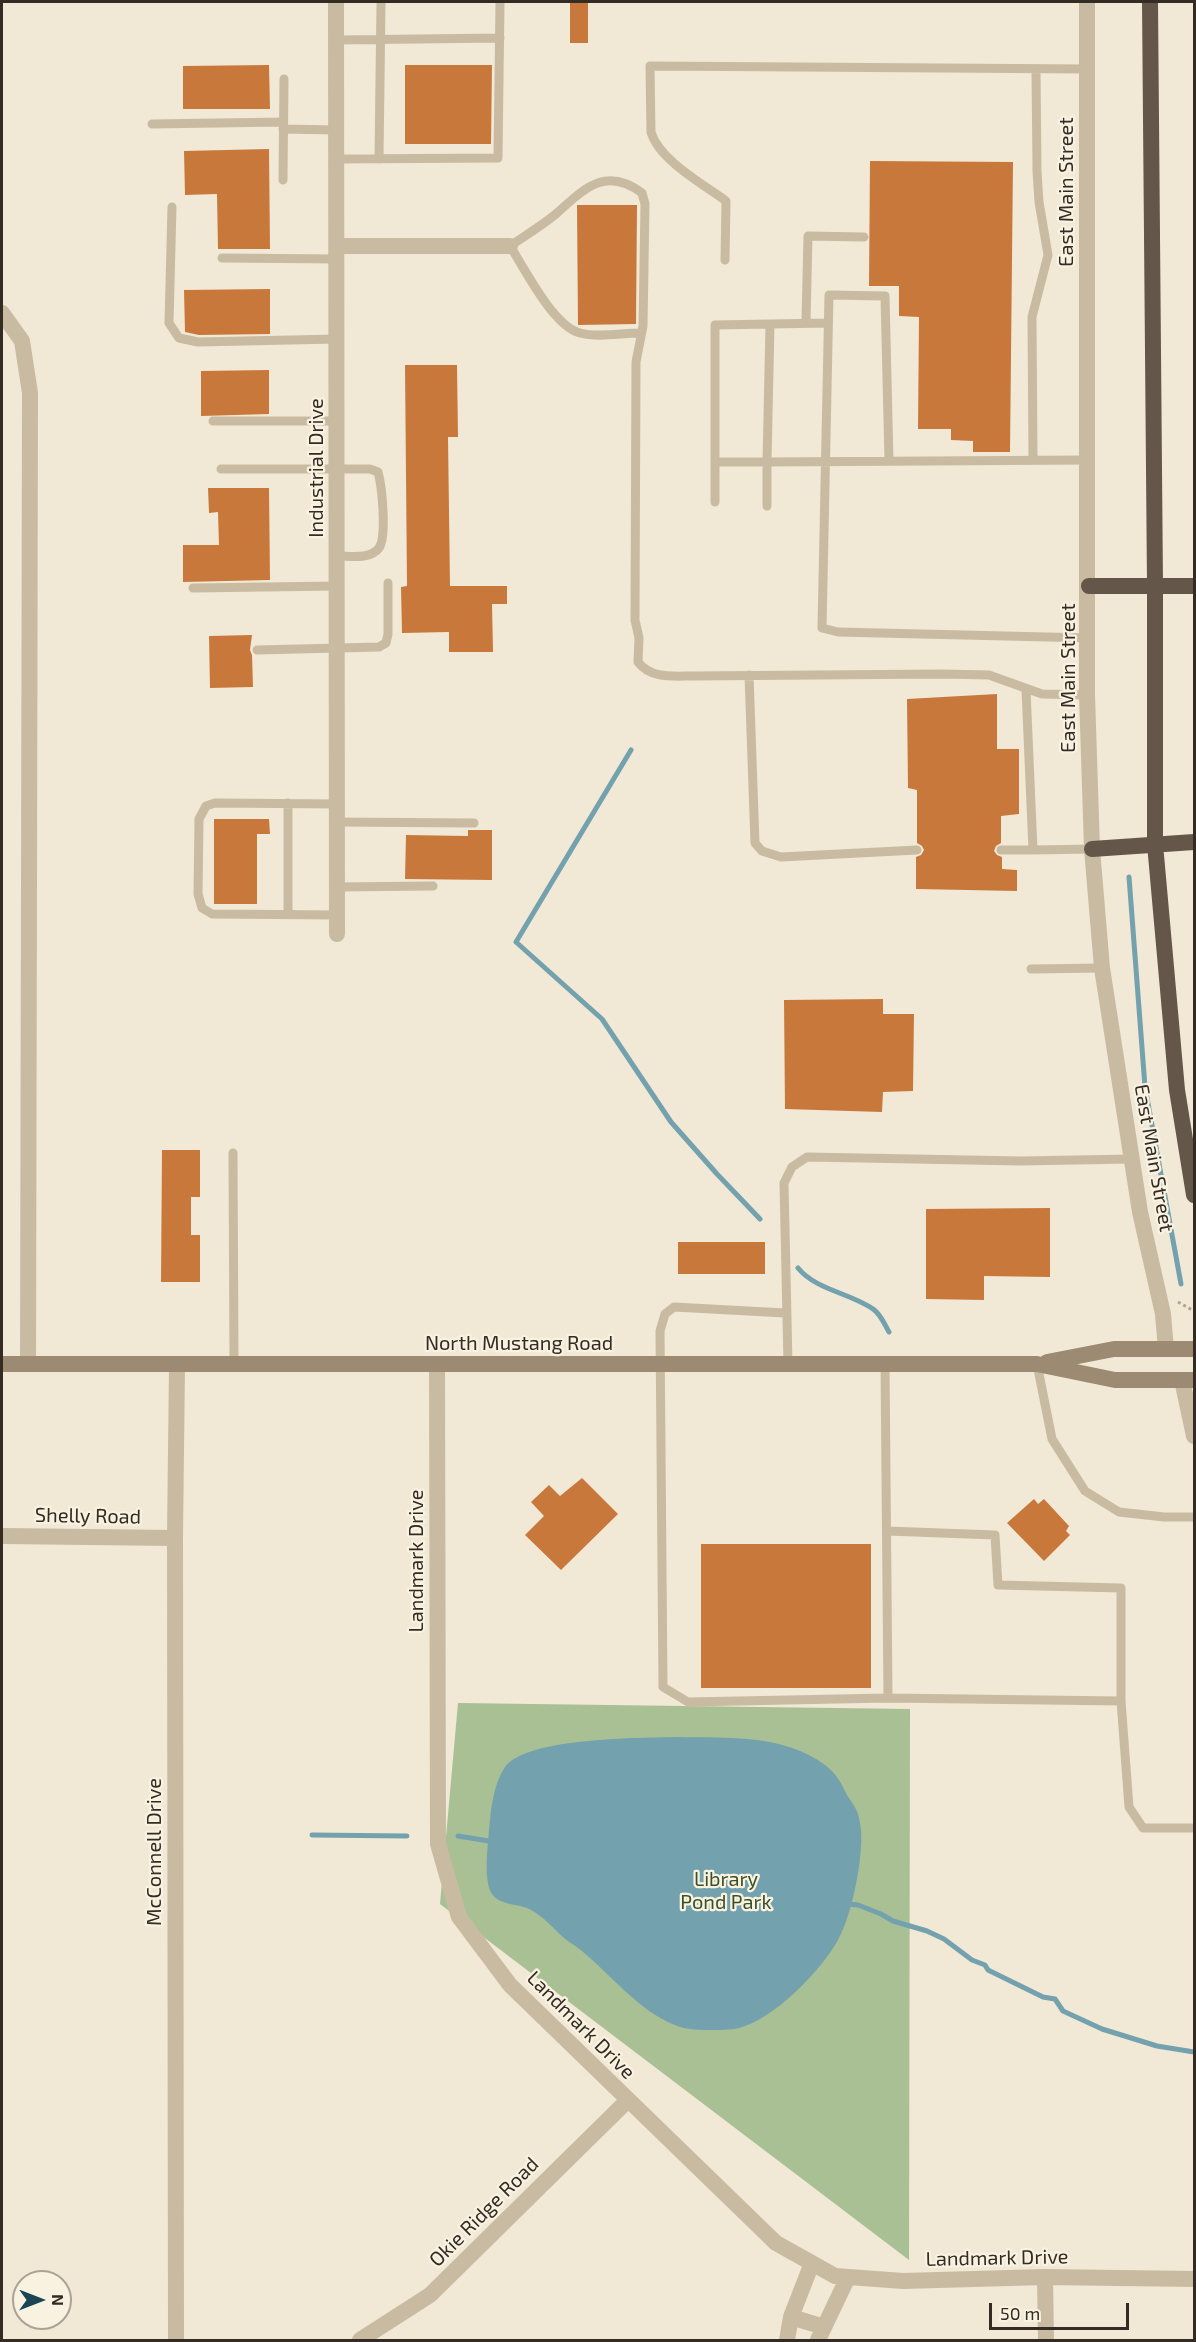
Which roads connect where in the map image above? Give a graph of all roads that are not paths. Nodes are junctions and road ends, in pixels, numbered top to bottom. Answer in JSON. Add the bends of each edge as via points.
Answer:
{"nodes":[{"id":1,"x":336,"y":2,"type":"edge"},
{"id":2,"x":381,"y":2,"type":"edge"},
{"id":3,"x":500,"y":2,"type":"edge"},
{"id":4,"x":1087,"y":2,"type":"edge"},
{"id":5,"x":1150,"y":2,"type":"edge"},
{"id":6,"x":500,"y":38,"type":"junction"},
{"id":7,"x":380,"y":39,"type":"junction"},
{"id":8,"x":336,"y":40,"type":"junction"},
{"id":9,"x":1036,"y":69,"type":"junction"},
{"id":10,"x":1087,"y":69,"type":"junction"},
{"id":11,"x":284,"y":79,"type":"dead end"},
{"id":12,"x":152,"y":124,"type":"dead end"},
{"id":13,"x":283,"y":126,"type":"junction"},
{"id":14,"x":336,"y":130,"type":"junction"},
{"id":15,"x":336,"y":159,"type":"junction"},
{"id":16,"x":380,"y":159,"type":"junction"},
{"id":17,"x":283,"y":180,"type":"dead end"},
{"id":18,"x":172,"y":207,"type":"dead end"},
{"id":19,"x":864,"y":237,"type":"dead end"},
{"id":20,"x":510,"y":246,"type":"junction"},
{"id":21,"x":337,"y":252,"type":"junction"},
{"id":22,"x":222,"y":258,"type":"dead end"},
{"id":23,"x":725,"y":260,"type":"dead end"},
{"id":24,"x":2,"y":313,"type":"edge"},
{"id":25,"x":806,"y":322,"type":"junction"},
{"id":26,"x":828,"y":323,"type":"junction"},
{"id":27,"x":770,"y":324,"type":"junction"},
{"id":28,"x":641,"y":333,"type":"junction"},
{"id":29,"x":337,"y":339,"type":"junction"},
{"id":30,"x":213,"y":421,"type":"dead end"},
{"id":31,"x":337,"y":421,"type":"junction"},
{"id":32,"x":1033,"y":460,"type":"junction"},
{"id":33,"x":1087,"y":460,"type":"junction"},
{"id":34,"x":889,"y":461,"type":"junction"},
{"id":35,"x":715,"y":462,"type":"junction"},
{"id":36,"x":767,"y":462,"type":"junction"},
{"id":37,"x":825,"y":462,"type":"junction"},
{"id":38,"x":221,"y":469,"type":"dead end"},
{"id":39,"x":338,"y":470,"type":"junction"},
{"id":40,"x":715,"y":502,"type":"dead end"},
{"id":41,"x":767,"y":506,"type":"dead end"},
{"id":42,"x":338,"y":556,"type":"junction"},
{"id":43,"x":388,"y":583,"type":"dead end"},
{"id":44,"x":338,"y":586,"type":"junction"},
{"id":45,"x":1089,"y":586,"type":"junction"},
{"id":46,"x":1155,"y":586,"type":"junction"},
{"id":47,"x":1194,"y":586,"type":"edge"},
{"id":48,"x":193,"y":588,"type":"dead end"},
{"id":49,"x":1089,"y":638,"type":"junction"},
{"id":50,"x":338,"y":648,"type":"junction"},
{"id":51,"x":256,"y":650,"type":"dead end"},
{"id":52,"x":749,"y":675,"type":"junction"},
{"id":53,"x":1026,"y":690,"type":"junction"},
{"id":54,"x":1087,"y":695,"type":"junction"},
{"id":55,"x":288,"y":803,"type":"junction"},
{"id":56,"x":338,"y":804,"type":"junction"},
{"id":57,"x":338,"y":822,"type":"junction"},
{"id":58,"x":474,"y":823,"type":"dead end"},
{"id":59,"x":1194,"y":842,"type":"edge"},
{"id":60,"x":1155,"y":844,"type":"junction"},
{"id":61,"x":1092,"y":849,"type":"junction"},
{"id":62,"x":916,"y":850,"type":"dead end"},
{"id":63,"x":1002,"y":850,"type":"dead end"},
{"id":64,"x":1033,"y":850,"type":"junction"},
{"id":65,"x":433,"y":886,"type":"dead end"},
{"id":66,"x":337,"y":887,"type":"junction"},
{"id":67,"x":288,"y":914,"type":"junction"},
{"id":68,"x":337,"y":915,"type":"junction"},
{"id":69,"x":337,"y":934,"type":"dead end"},
{"id":70,"x":1102,"y":968,"type":"junction"},
{"id":71,"x":1031,"y":969,"type":"dead end"},
{"id":72,"x":233,"y":1153,"type":"dead end"},
{"id":73,"x":1131,"y":1158,"type":"junction"},
{"id":74,"x":1194,"y":1195,"type":"edge"},
{"id":75,"x":785,"y":1313,"type":"junction"},
{"id":76,"x":1166,"y":1349,"type":"junction"},
{"id":77,"x":1194,"y":1349,"type":"edge"},
{"id":78,"x":2,"y":1364,"type":"edge"},
{"id":79,"x":28,"y":1364,"type":"junction"},
{"id":80,"x":177,"y":1364,"type":"junction"},
{"id":81,"x":234,"y":1364,"type":"junction"},
{"id":82,"x":437,"y":1364,"type":"junction"},
{"id":83,"x":661,"y":1364,"type":"junction"},
{"id":84,"x":788,"y":1364,"type":"junction"},
{"id":85,"x":885,"y":1364,"type":"junction"},
{"id":86,"x":1037,"y":1364,"type":"junction"},
{"id":87,"x":1188,"y":1380,"type":"edge"},
{"id":88,"x":1194,"y":1436,"type":"edge"},
{"id":89,"x":1194,"y":1516,"type":"edge"},
{"id":90,"x":887,"y":1531,"type":"junction"},
{"id":91,"x":2,"y":1536,"type":"edge"},
{"id":92,"x":175,"y":1538,"type":"junction"},
{"id":93,"x":888,"y":1698,"type":"junction"},
{"id":94,"x":1121,"y":1701,"type":"junction"},
{"id":95,"x":1194,"y":1828,"type":"edge"},
{"id":96,"x":627,"y":2101,"type":"junction"},
{"id":97,"x":812,"y":2263,"type":"junction"},
{"id":98,"x":848,"y":2277,"type":"junction"},
{"id":99,"x":1045,"y":2277,"type":"junction"},
{"id":100,"x":1194,"y":2279,"type":"edge"},
{"id":101,"x":791,"y":2318,"type":"junction"},
{"id":102,"x":821,"y":2334,"type":"edge"},
{"id":103,"x":176,"y":2340,"type":"edge"},
{"id":104,"x":360,"y":2340,"type":"edge"},
{"id":105,"x":787,"y":2340,"type":"edge"},
{"id":106,"x":1046,"y":2340,"type":"edge"}],
"edges":[{"from":1,"to":8,"type":"street","name":"Industrial Drive"},
{"from":2,"to":7,"type":"lane"},
{"from":3,"to":6,"type":"lane"},
{"from":4,"to":10,"type":"street","name":"East Main Street"},
{"from":5,"to":46,"type":"highway","name":"East Main Street"},
{"from":6,"to":7,"type":"lane"},
{"from":6,"to":16,"type":"lane","via":[[498,158]]},
{"from":7,"to":8,"type":"lane"},
{"from":7,"to":16,"type":"lane"},
{"from":8,"to":14,"type":"street","name":"Industrial Drive"},
{"from":9,"to":10,"type":"lane"},
{"from":9,"to":23,"type":"lane","via":[[650,66],[654,141],[665,155],[726,201]]},
{"from":9,"to":32,"type":"lane","via":[[1037,171],[1048,255],[1032,316]]},
{"from":10,"to":33,"type":"street","name":"East Main Street"},
{"from":11,"to":13,"type":"lane"},
{"from":12,"to":13,"type":"lane"},
{"from":13,"to":14,"type":"lane"},
{"from":13,"to":17,"type":"lane"},
{"from":14,"to":15,"type":"street","name":"Industrial Drive"},
{"from":15,"to":16,"type":"lane"},
{"from":15,"to":21,"type":"street","name":"Industrial Drive"},
{"from":18,"to":29,"type":"lane","via":[[170,323],[179,338],[198,342]]},
{"from":19,"to":25,"type":"lane","via":[[808,237]]},
{"from":20,"to":21,"type":"street"},
{"from":20,"to":28,"type":"lane","via":[[564,324],[579,333]]},
{"from":20,"to":28,"type":"lane","via":[[573,197],[604,181],[619,180],[633,186],[642,193],[645,204]]},
{"from":21,"to":22,"type":"lane"},
{"from":21,"to":29,"type":"street","name":"Industrial Drive"},
{"from":24,"to":79,"type":"street","via":[[21,341],[30,393]]},
{"from":25,"to":26,"type":"lane"},
{"from":25,"to":27,"type":"lane"},
{"from":26,"to":34,"type":"lane","via":[[829,295],[885,296]]},
{"from":26,"to":37,"type":"lane"},
{"from":27,"to":35,"type":"lane","via":[[715,325]]},
{"from":27,"to":36,"type":"lane"},
{"from":28,"to":52,"type":"lane","via":[[636,362],[634,513],[638,662],[645,671],[658,675]]},
{"from":29,"to":31,"type":"street","name":"Industrial Drive"},
{"from":30,"to":31,"type":"lane"},
{"from":31,"to":39,"type":"street","name":"Industrial Drive"},
{"from":32,"to":33,"type":"lane"},
{"from":32,"to":34,"type":"lane"},
{"from":33,"to":45,"type":"street","name":"East Main Street"},
{"from":34,"to":37,"type":"lane"},
{"from":35,"to":36,"type":"lane"},
{"from":35,"to":40,"type":"lane"},
{"from":36,"to":37,"type":"lane"},
{"from":36,"to":41,"type":"lane"},
{"from":37,"to":49,"type":"lane","via":[[822,628],[838,632]]},
{"from":38,"to":39,"type":"lane"},
{"from":39,"to":42,"type":"street","name":"Industrial Drive"},
{"from":39,"to":42,"type":"lane","via":[[378,472],[382,486],[382,538],[379,548],[367,556]]},
{"from":42,"to":44,"type":"street","name":"Industrial Drive"},
{"from":43,"to":50,"type":"lane","via":[[386,643],[379,647]]},
{"from":44,"to":48,"type":"lane"},
{"from":44,"to":50,"type":"street","name":"Industrial Drive"},
{"from":45,"to":46,"type":"highway"},
{"from":45,"to":49,"type":"street","name":"East Main Street"},
{"from":46,"to":47,"type":"highway"},
{"from":46,"to":60,"type":"highway","name":"East Main Street"},
{"from":49,"to":54,"type":"street","name":"East Main Street"},
{"from":50,"to":51,"type":"lane"},
{"from":50,"to":56,"type":"street","name":"Industrial Drive"},
{"from":52,"to":53,"type":"lane","via":[[988,675]]},
{"from":52,"to":62,"type":"lane","via":[[755,843],[762,851],[781,857]]},
{"from":53,"to":54,"type":"lane"},
{"from":53,"to":64,"type":"lane"},
{"from":54,"to":61,"type":"street","name":"East Main Street"},
{"from":55,"to":56,"type":"lane"},
{"from":55,"to":67,"type":"lane"},
{"from":55,"to":67,"type":"lane","via":[[215,803],[206,807],[199,819],[198,894],[202,908],[212,914]]},
{"from":56,"to":57,"type":"street","name":"Industrial Drive"},
{"from":57,"to":58,"type":"lane"},
{"from":57,"to":66,"type":"street","name":"Industrial Drive"},
{"from":59,"to":60,"type":"highway"},
{"from":60,"to":61,"type":"highway"},
{"from":60,"to":74,"type":"highway","name":"East Main Street","via":[[1177,1090]]},
{"from":61,"to":64,"type":"lane"},
{"from":61,"to":70,"type":"street","name":"East Main Street"},
{"from":63,"to":64,"type":"lane"},
{"from":65,"to":66,"type":"lane"},
{"from":66,"to":68,"type":"street","name":"Industrial Drive"},
{"from":67,"to":68,"type":"lane"},
{"from":68,"to":69,"type":"street","name":"Industrial Drive"},
{"from":70,"to":71,"type":"lane"},
{"from":70,"to":73,"type":"street","name":"East Main Street"},
{"from":72,"to":81,"type":"lane"},
{"from":73,"to":75,"type":"lane","via":[[1021,1161],[807,1157],[792,1167],[784,1183]]},
{"from":73,"to":76,"type":"street","name":"East Main Street","via":[[1163,1314]]},
{"from":75,"to":83,"type":"lane","via":[[674,1307],[664,1314],[660,1330]]},
{"from":75,"to":84,"type":"lane"},
{"from":76,"to":77,"type":"main road","name":"North Mustang Road"},
{"from":76,"to":86,"type":"main road","name":"North Mustang Road","via":[[1114,1349]]},
{"from":78,"to":79,"type":"main road","name":"North Mustang Road"},
{"from":79,"to":80,"type":"main road","name":"North Mustang Road"},
{"from":80,"to":81,"type":"main road","name":"North Mustang Road"},
{"from":80,"to":92,"type":"street","name":"McConnell Drive"},
{"from":81,"to":82,"type":"main road","name":"North Mustang Road"},
{"from":82,"to":83,"type":"main road","name":"North Mustang Road"},
{"from":82,"to":96,"type":"street","name":"Landmark Drive","via":[[438,1844],[459,1917],[510,1985]]},
{"from":83,"to":84,"type":"main road","name":"North Mustang Road"},
{"from":83,"to":93,"type":"lane","via":[[663,1687],[688,1702]]},
{"from":84,"to":85,"type":"main road","name":"North Mustang Road"},
{"from":85,"to":86,"type":"main road","name":"North Mustang Road"},
{"from":85,"to":90,"type":"lane"},
{"from":86,"to":87,"type":"main road","name":"North Mustang Road","via":[[1114,1380]]},
{"from":86,"to":89,"type":"lane","via":[[1052,1439],[1084,1491],[1119,1512]]},
{"from":87,"to":88,"type":"street"},
{"from":90,"to":93,"type":"lane"},
{"from":90,"to":94,"type":"lane","via":[[995,1535],[998,1585],[1121,1588]]},
{"from":91,"to":92,"type":"street","name":"Shelly Road"},
{"from":92,"to":103,"type":"street","name":"McConnell Drive"},
{"from":93,"to":94,"type":"lane"},
{"from":94,"to":95,"type":"lane","via":[[1129,1807],[1143,1828]]},
{"from":96,"to":97,"type":"street","name":"Landmark Drive","via":[[776,2243]]},
{"from":96,"to":104,"type":"street","name":"Okie Ridge Road","via":[[430,2295]]},
{"from":97,"to":98,"type":"street","name":"Landmark Drive","via":[[835,2276]]},
{"from":97,"to":101,"type":"street"},
{"from":98,"to":99,"type":"street","name":"Landmark Drive","via":[[903,2281]]},
{"from":98,"to":102,"type":"street"},
{"from":99,"to":100,"type":"street","name":"Landmark Drive"},
{"from":99,"to":106,"type":"street"},
{"from":101,"to":102,"type":"street"},
{"from":101,"to":105,"type":"street"}]}
